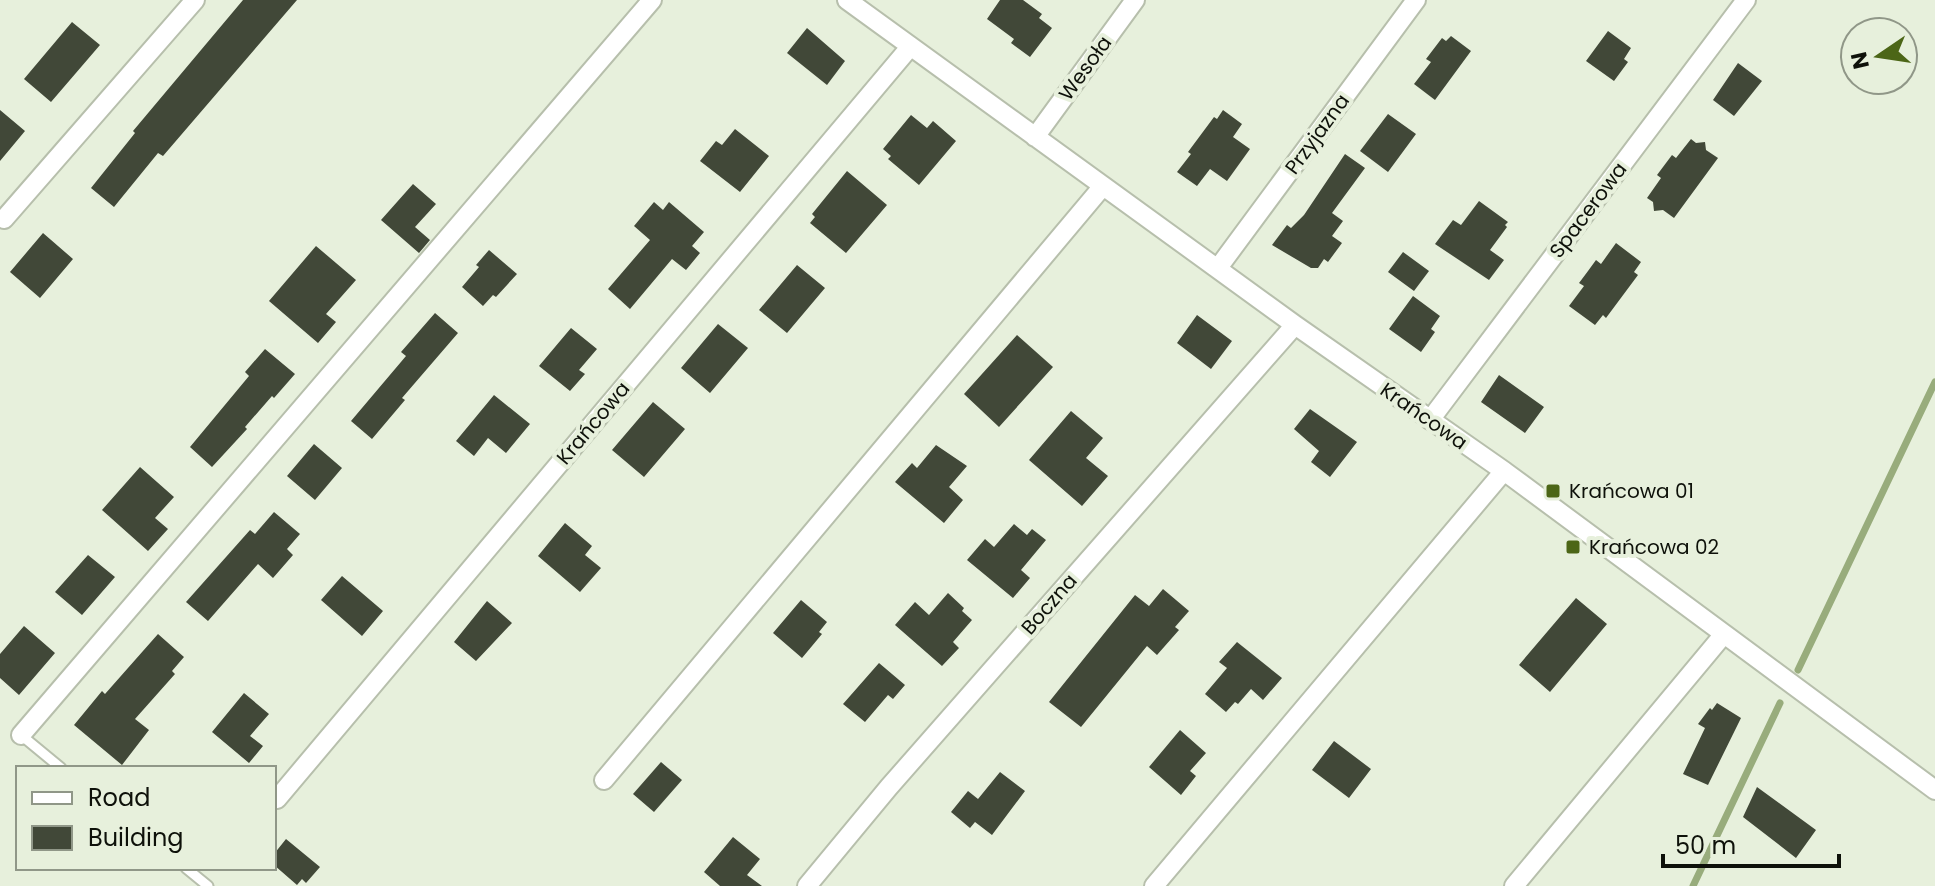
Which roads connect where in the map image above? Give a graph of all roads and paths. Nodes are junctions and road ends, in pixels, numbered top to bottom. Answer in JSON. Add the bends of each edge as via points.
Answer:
{"nodes":[{"id":1,"x":195,"y":0,"type":"edge"},
{"id":2,"x":652,"y":0,"type":"edge"},
{"id":3,"x":847,"y":0,"type":"edge"},
{"id":4,"x":1135,"y":0,"type":"edge"},
{"id":5,"x":1416,"y":0,"type":"edge"},
{"id":6,"x":1746,"y":0,"type":"edge"},
{"id":7,"x":910,"y":47,"type":"junction"},
{"id":8,"x":1035,"y":137,"type":"junction"},
{"id":9,"x":1103,"y":186,"type":"junction"},
{"id":10,"x":4,"y":219,"type":"dead end"},
{"id":11,"x":1218,"y":268,"type":"junction"},
{"id":12,"x":1295,"y":325,"type":"junction"},
{"id":13,"x":1430,"y":420,"type":"junction"},
{"id":14,"x":1504,"y":471,"type":"junction"},
{"id":15,"x":1724,"y":634,"type":"junction"},
{"id":16,"x":21,"y":735,"type":"joint"},
{"id":17,"x":59,"y":766,"type":"edge"},
{"id":18,"x":604,"y":780,"type":"dead end"},
{"id":19,"x":1935,"y":790,"type":"edge"},
{"id":20,"x":277,"y":799,"type":"dead end"},
{"id":21,"x":188,"y":870,"type":"edge"},
{"id":22,"x":208,"y":886,"type":"edge"},
{"id":23,"x":807,"y":886,"type":"edge"},
{"id":24,"x":1154,"y":886,"type":"edge"},
{"id":25,"x":1514,"y":886,"type":"edge"}],
"edges":[{"from":1,"to":10,"type":"street"},
{"from":2,"to":16,"type":"street"},
{"from":3,"to":7,"type":"street","name":"Krańcowa"},
{"from":4,"to":8,"type":"street","name":"Wesoła"},
{"from":5,"to":11,"type":"street","name":"Przyjazna"},
{"from":6,"to":13,"type":"street","name":"Spacerowa"},
{"from":7,"to":8,"type":"street","name":"Krańcowa"},
{"from":7,"to":20,"type":"street","name":"Krańcowa"},
{"from":8,"to":9,"type":"street","name":"Krańcowa"},
{"from":9,"to":11,"type":"street","name":"Krańcowa"},
{"from":9,"to":18,"type":"street"},
{"from":11,"to":12,"type":"street","name":"Krańcowa"},
{"from":12,"to":13,"type":"street","name":"Krańcowa"},
{"from":12,"to":23,"type":"street","name":"Boczna"},
{"from":13,"to":14,"type":"street","name":"Krańcowa"},
{"from":14,"to":15,"type":"street","name":"Krańcowa"},
{"from":14,"to":24,"type":"street"},
{"from":15,"to":19,"type":"street","name":"Krańcowa"},
{"from":15,"to":25,"type":"street"},
{"from":16,"to":17,"type":"lane"},
{"from":21,"to":22,"type":"lane"}]}
